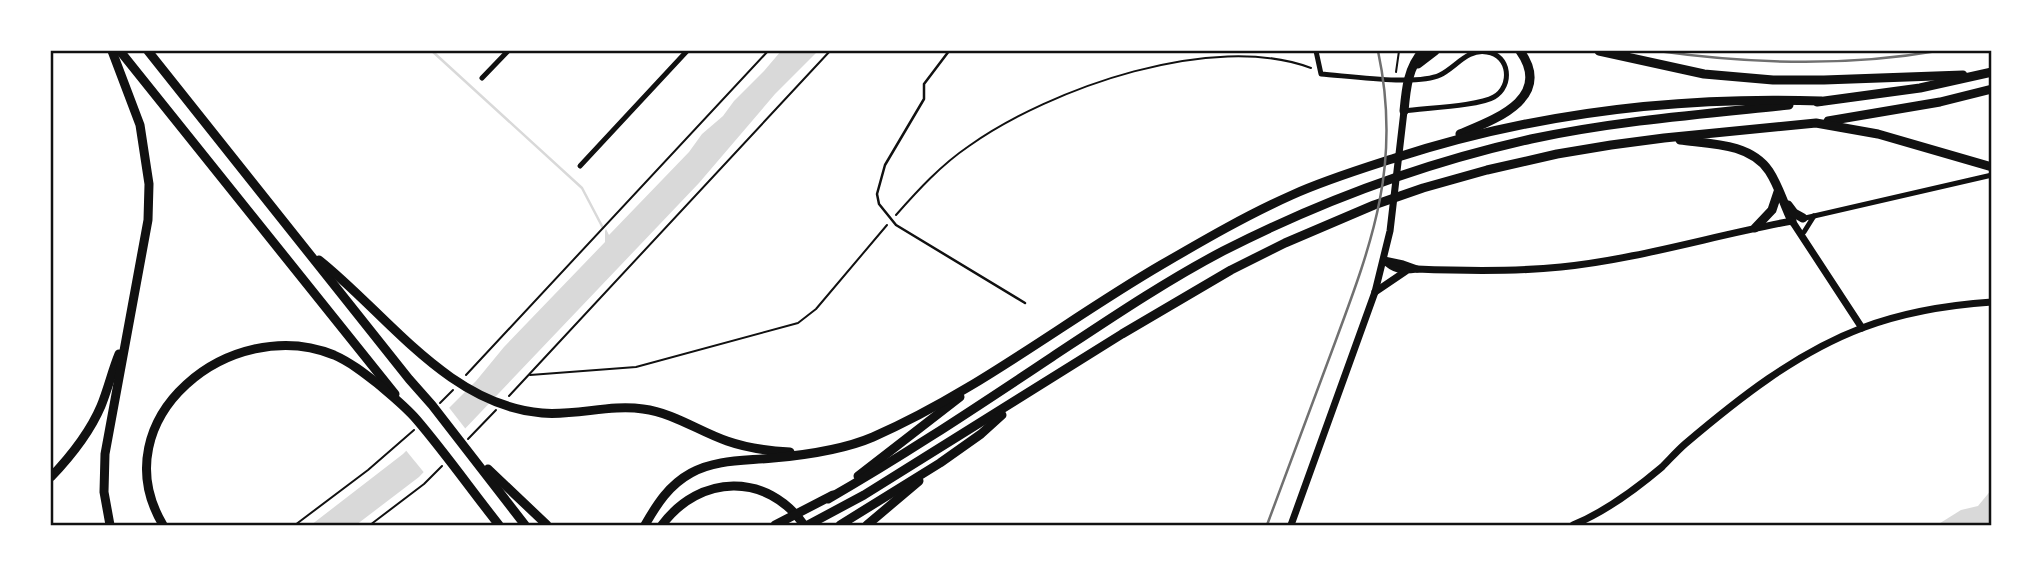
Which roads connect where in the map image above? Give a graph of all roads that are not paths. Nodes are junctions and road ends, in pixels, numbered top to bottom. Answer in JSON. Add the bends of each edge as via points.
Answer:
{"nodes":[{"id":1,"x":112,"y":51,"type":"edge"},
{"id":2,"x":120,"y":51,"type":"edge"},
{"id":3,"x":148,"y":51,"type":"edge"},
{"id":4,"x":508,"y":51,"type":"edge"},
{"id":5,"x":688,"y":51,"type":"edge"},
{"id":6,"x":949,"y":51,"type":"edge"},
{"id":7,"x":1316,"y":51,"type":"edge"},
{"id":8,"x":1423,"y":51,"type":"edge"},
{"id":9,"x":1435,"y":51,"type":"edge"},
{"id":10,"x":1520,"y":51,"type":"edge"},
{"id":11,"x":1599,"y":51,"type":"edge"},
{"id":12,"x":1410,"y":73,"type":"junction"},
{"id":13,"x":1987,"y":73,"type":"edge"},
{"id":14,"x":482,"y":78,"type":"dead end"},
{"id":15,"x":1992,"y":89,"type":"edge"},
{"id":16,"x":1821,"y":101,"type":"junction"},
{"id":17,"x":1404,"y":111,"type":"junction"},
{"id":18,"x":1816,"y":123,"type":"junction"},
{"id":19,"x":1664,"y":138,"type":"junction"},
{"id":20,"x":1430,"y":146,"type":"junction"},
{"id":21,"x":580,"y":166,"type":"dead end"},
{"id":22,"x":1992,"y":167,"type":"edge"},
{"id":23,"x":1992,"y":174,"type":"edge"},
{"id":24,"x":1776,"y":186,"type":"junction"},
{"id":25,"x":1814,"y":216,"type":"junction"},
{"id":26,"x":1803,"y":218,"type":"junction"},
{"id":27,"x":1791,"y":221,"type":"junction"},
{"id":28,"x":1755,"y":228,"type":"junction"},
{"id":29,"x":1804,"y":232,"type":"junction"},
{"id":30,"x":1808,"y":246,"type":"junction"},
{"id":31,"x":309,"y":252,"type":"junction"},
{"id":32,"x":1384,"y":260,"type":"junction"},
{"id":33,"x":1417,"y":269,"type":"junction"},
{"id":34,"x":1408,"y":271,"type":"junction"},
{"id":35,"x":1375,"y":292,"type":"junction"},
{"id":36,"x":1992,"y":302,"type":"edge"},
{"id":37,"x":1025,"y":303,"type":"dead end"},
{"id":38,"x":1862,"y":328,"type":"junction"},
{"id":39,"x":126,"y":340,"type":"junction"},
{"id":40,"x":984,"y":377,"type":"junction"},
{"id":41,"x":1016,"y":402,"type":"junction"},
{"id":42,"x":409,"y":412,"type":"junction"},
{"id":43,"x":468,"y":451,"type":"junction"},
{"id":44,"x":809,"y":453,"type":"junction"},
{"id":45,"x":940,"y":463,"type":"junction"},
{"id":46,"x":51,"y":477,"type":"edge"},
{"id":47,"x":828,"y":499,"type":"junction"},
{"id":48,"x":110,"y":525,"type":"edge"},
{"id":49,"x":163,"y":525,"type":"edge"},
{"id":50,"x":499,"y":525,"type":"edge"},
{"id":51,"x":525,"y":525,"type":"edge"},
{"id":52,"x":547,"y":525,"type":"edge"},
{"id":53,"x":645,"y":525,"type":"edge"},
{"id":54,"x":662,"y":525,"type":"edge"},
{"id":55,"x":775,"y":525,"type":"edge"},
{"id":56,"x":806,"y":525,"type":"edge"},
{"id":57,"x":840,"y":525,"type":"edge"},
{"id":58,"x":867,"y":525,"type":"edge"},
{"id":59,"x":1291,"y":525,"type":"edge"},
{"id":60,"x":1573,"y":525,"type":"edge"}],
"edges":[{"from":1,"to":39,"type":"highway","via":[[140,125],[149,184],[148,220]]},
{"from":2,"to":42,"type":"highway"},
{"from":3,"to":31,"type":"highway"},
{"from":4,"to":14,"type":"street"},
{"from":5,"to":21,"type":"street"},
{"from":6,"to":37,"type":"lane","via":[[924,84],[924,99],[885,165],[879,204],[891,220]]},
{"from":7,"to":17,"type":"street","via":[[1321,74],[1395,80],[1438,76],[1480,51],[1494,54],[1507,72],[1505,87],[1490,99]]},
{"from":8,"to":12,"type":"highway"},
{"from":9,"to":12,"type":"highway"},
{"from":10,"to":20,"type":"highway","via":[[1529,80],[1518,104],[1497,118]]},
{"from":11,"to":13,"type":"highway","via":[[1704,74],[1773,80]]},
{"from":12,"to":17,"type":"highway"},
{"from":13,"to":16,"type":"highway","via":[[1920,88]]},
{"from":15,"to":18,"type":"highway"},
{"from":16,"to":20,"type":"highway","via":[[1748,99],[1618,108],[1518,124]]},
{"from":16,"to":47,"type":"highway","via":[[1628,123],[1534,139],[1432,165],[1362,189],[1281,223],[1175,279]]},
{"from":17,"to":32,"type":"main road"},
{"from":18,"to":19,"type":"highway"},
{"from":18,"to":22,"type":"highway","via":[[1878,134]]},
{"from":19,"to":24,"type":"highway","via":[[1750,154]]},
{"from":19,"to":41,"type":"highway","via":[[1557,154],[1374,205],[1231,270]]},
{"from":20,"to":40,"type":"highway","via":[[1293,195],[1223,230],[1112,294]]},
{"from":23,"to":25,"type":"street"},
{"from":24,"to":26,"type":"highway","via":[[1794,213]]},
{"from":24,"to":27,"type":"highway"},
{"from":24,"to":28,"type":"highway","via":[[1772,210]]},
{"from":25,"to":26,"type":"street"},
{"from":25,"to":29,"type":"street"},
{"from":26,"to":27,"type":"street"},
{"from":27,"to":28,"type":"main road"},
{"from":27,"to":29,"type":"main road"},
{"from":27,"to":30,"type":"main road"},
{"from":28,"to":33,"type":"main road","via":[[1562,267]]},
{"from":29,"to":30,"type":"main road"},
{"from":30,"to":38,"type":"main road"},
{"from":31,"to":43,"type":"highway"},
{"from":31,"to":44,"type":"highway","via":[[406,342],[476,393],[510,407],[554,413],[643,409],[744,447]]},
{"from":32,"to":33,"type":"main road"},
{"from":32,"to":34,"type":"main road","via":[[1392,268]]},
{"from":32,"to":35,"type":"main road"},
{"from":33,"to":34,"type":"main road"},
{"from":34,"to":35,"type":"main road"},
{"from":35,"to":59,"type":"main road"},
{"from":36,"to":38,"type":"main road","via":[[1929,309]]},
{"from":38,"to":60,"type":"main road","via":[[1784,368],[1639,485]]},
{"from":39,"to":46,"type":"highway","via":[[99,409],[73,453]]},
{"from":39,"to":48,"type":"highway","via":[[105,454],[104,492]]},
{"from":40,"to":44,"type":"highway","via":[[872,437]]},
{"from":40,"to":47,"type":"highway"},
{"from":41,"to":45,"type":"highway"},
{"from":41,"to":56,"type":"highway"},
{"from":42,"to":49,"type":"highway","via":[[361,370],[316,349],[273,346],[231,356],[202,371],[181,390],[153,433],[147,481]]},
{"from":42,"to":50,"type":"highway"},
{"from":43,"to":51,"type":"highway"},
{"from":43,"to":52,"type":"highway"},
{"from":44,"to":53,"type":"highway","via":[[705,466],[666,492]]},
{"from":45,"to":57,"type":"highway"},
{"from":45,"to":58,"type":"highway"},
{"from":47,"to":55,"type":"highway"},
{"from":54,"to":56,"type":"highway","via":[[686,500],[725,486],[772,495]]}]}
